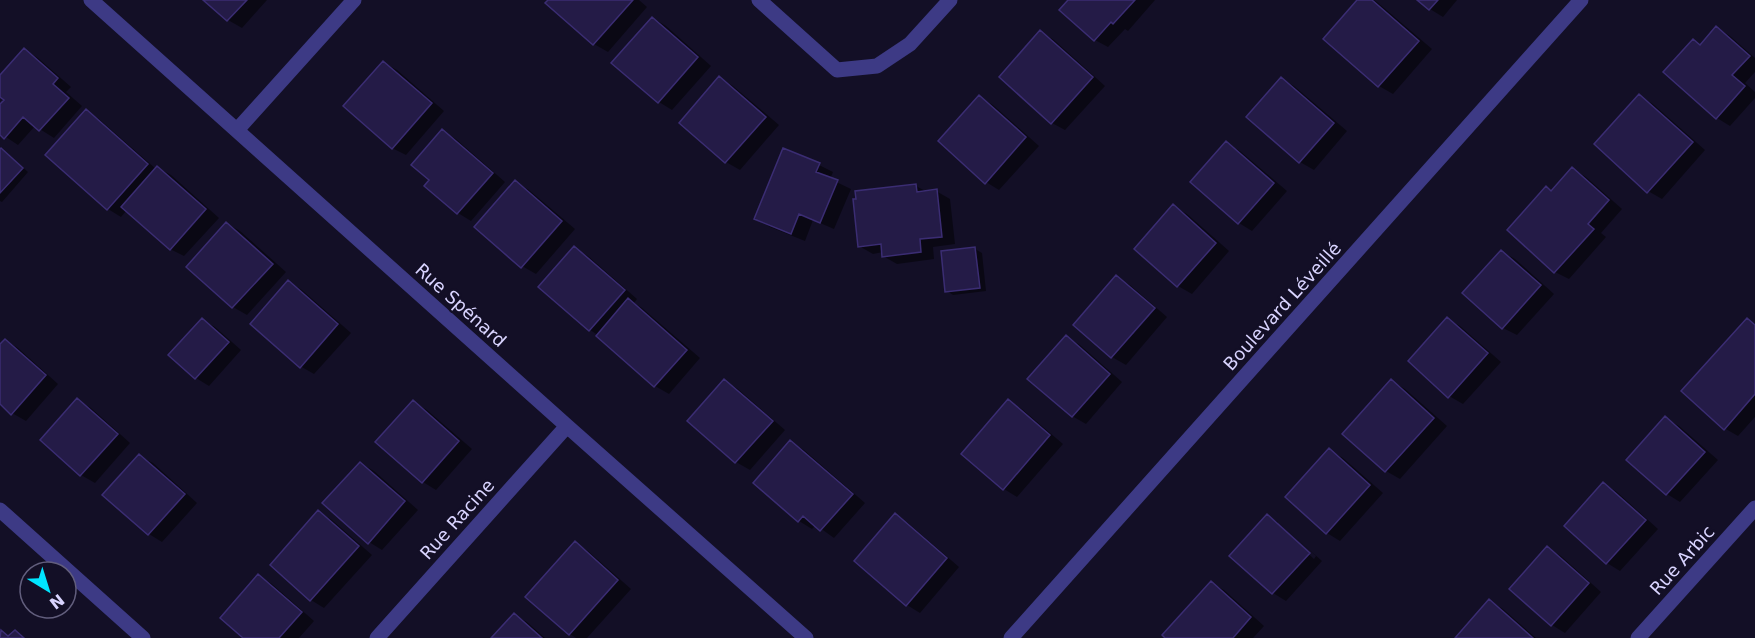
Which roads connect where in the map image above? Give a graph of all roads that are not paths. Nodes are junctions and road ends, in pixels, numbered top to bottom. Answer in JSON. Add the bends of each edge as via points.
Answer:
{"nodes":[{"id":1,"x":92,"y":0,"type":"edge"},
{"id":2,"x":354,"y":0,"type":"edge"},
{"id":3,"x":759,"y":0,"type":"edge"},
{"id":4,"x":950,"y":0,"type":"edge"},
{"id":5,"x":1581,"y":0,"type":"edge"},
{"id":6,"x":237,"y":130,"type":"junction"},
{"id":7,"x":567,"y":426,"type":"junction"},
{"id":8,"x":1755,"y":508,"type":"edge"},
{"id":9,"x":0,"y":510,"type":"edge"},
{"id":10,"x":143,"y":638,"type":"edge"},
{"id":11,"x":377,"y":638,"type":"edge"},
{"id":12,"x":807,"y":638,"type":"edge"},
{"id":13,"x":1011,"y":638,"type":"edge"},
{"id":14,"x":1638,"y":638,"type":"edge"}],
"edges":[{"from":1,"to":6,"type":"street","name":"Rue Spénard"},
{"from":2,"to":6,"type":"street"},
{"from":3,"to":4,"type":"street","via":[[837,70],[877,66],[910,44]]},
{"from":5,"to":13,"type":"street","name":"Boulevard Léveillé"},
{"from":6,"to":7,"type":"street","name":"Rue Spénard"},
{"from":7,"to":11,"type":"street","name":"Rue Racine"},
{"from":7,"to":12,"type":"street","name":"Rue Spénard"},
{"from":8,"to":14,"type":"street","name":"Rue Arbic"},
{"from":9,"to":10,"type":"street"}]}
